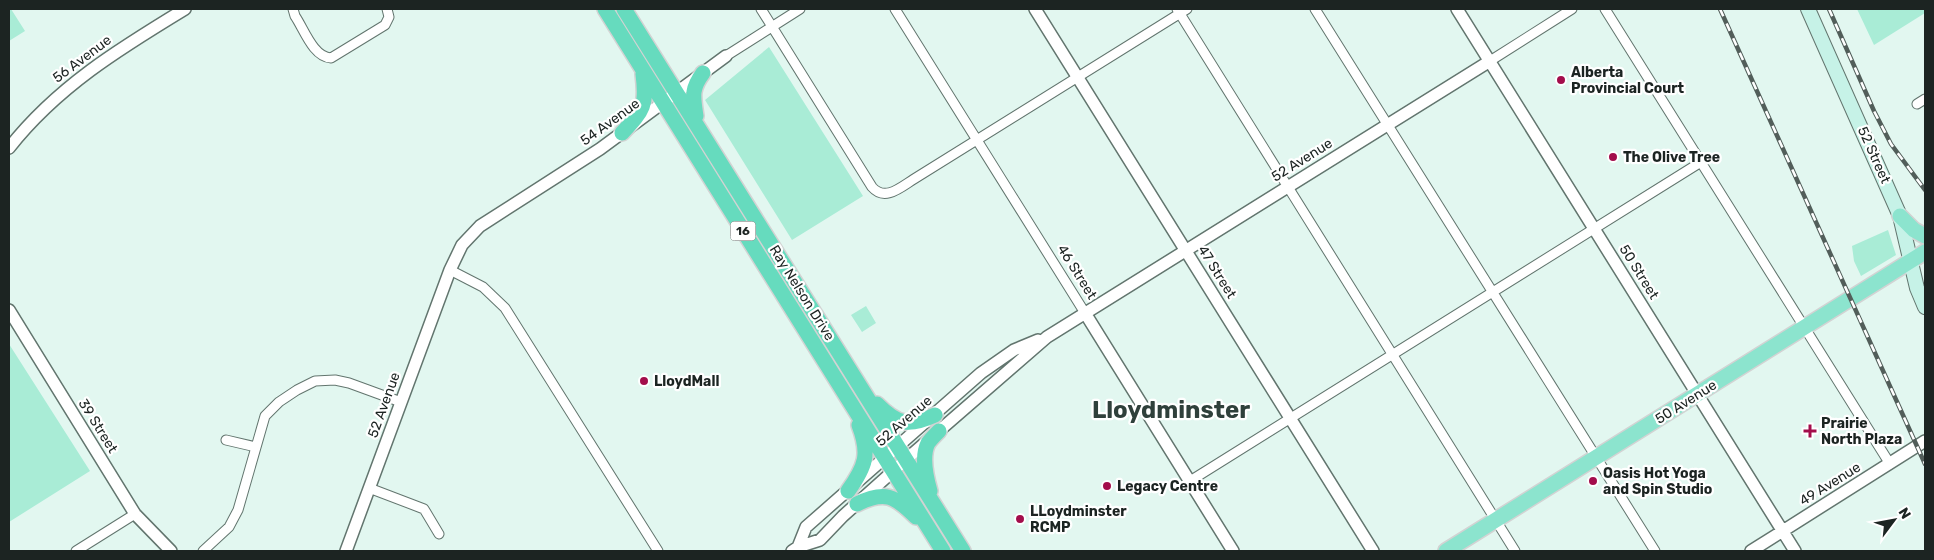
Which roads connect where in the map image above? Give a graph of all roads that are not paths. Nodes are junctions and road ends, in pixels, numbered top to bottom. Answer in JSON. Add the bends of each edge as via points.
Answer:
{"nodes":[{"id":1,"x":184,"y":9,"type":"edge"},
{"id":2,"x":293,"y":9,"type":"edge"},
{"id":3,"x":387,"y":9,"type":"edge"},
{"id":4,"x":605,"y":9,"type":"edge"},
{"id":5,"x":624,"y":9,"type":"edge"},
{"id":6,"x":761,"y":9,"type":"edge"},
{"id":7,"x":800,"y":9,"type":"edge"},
{"id":8,"x":895,"y":9,"type":"edge"},
{"id":9,"x":1035,"y":9,"type":"edge"},
{"id":10,"x":1315,"y":9,"type":"edge"},
{"id":11,"x":1458,"y":9,"type":"edge"},
{"id":12,"x":1572,"y":9,"type":"edge"},
{"id":13,"x":1605,"y":9,"type":"edge"},
{"id":14,"x":1808,"y":9,"type":"edge"},
{"id":15,"x":1181,"y":10,"type":"edge"},
{"id":16,"x":772,"y":26,"type":"junction"},
{"id":17,"x":726,"y":56,"type":"joint"},
{"id":18,"x":1490,"y":61,"type":"junction"},
{"id":19,"x":642,"y":67,"type":"junction"},
{"id":20,"x":703,"y":73,"type":"junction"},
{"id":21,"x":1078,"y":77,"type":"junction"},
{"id":22,"x":677,"y":92,"type":"junction"},
{"id":23,"x":664,"y":102,"type":"junction"},
{"id":24,"x":696,"y":122,"type":"junction"},
{"id":25,"x":1388,"y":125,"type":"junction"},
{"id":26,"x":622,"y":132,"type":"junction"},
{"id":27,"x":977,"y":140,"type":"junction"},
{"id":28,"x":9,"y":148,"type":"edge"},
{"id":29,"x":1701,"y":162,"type":"junction"},
{"id":30,"x":1288,"y":186,"type":"junction"},
{"id":31,"x":1900,"y":216,"type":"junction"},
{"id":32,"x":1594,"y":228,"type":"junction"},
{"id":33,"x":1925,"y":236,"type":"edge"},
{"id":34,"x":1187,"y":250,"type":"junction"},
{"id":35,"x":1925,"y":252,"type":"edge"},
{"id":36,"x":1910,"y":262,"type":"junction"},
{"id":37,"x":450,"y":270,"type":"junction"},
{"id":38,"x":1492,"y":292,"type":"junction"},
{"id":39,"x":1925,"y":307,"type":"edge"},
{"id":40,"x":9,"y":310,"type":"edge"},
{"id":41,"x":1085,"y":313,"type":"junction"},
{"id":42,"x":1804,"y":328,"type":"junction"},
{"id":43,"x":1047,"y":337,"type":"junction"},
{"id":44,"x":804,"y":346,"type":"dead end"},
{"id":45,"x":1392,"y":354,"type":"junction"},
{"id":46,"x":823,"y":358,"type":"junction"},
{"id":47,"x":860,"y":386,"type":"junction"},
{"id":48,"x":1698,"y":394,"type":"junction"},
{"id":49,"x":401,"y":402,"type":"junction"},
{"id":50,"x":852,"y":405,"type":"junction"},
{"id":51,"x":935,"y":415,"type":"junction"},
{"id":52,"x":1290,"y":418,"type":"junction"},
{"id":53,"x":938,"y":431,"type":"junction"},
{"id":54,"x":226,"y":440,"type":"dead end"},
{"id":55,"x":1925,"y":441,"type":"edge"},
{"id":56,"x":256,"y":447,"type":"junction"},
{"id":57,"x":902,"y":454,"type":"junction"},
{"id":58,"x":1596,"y":457,"type":"junction"},
{"id":59,"x":885,"y":458,"type":"junction"},
{"id":60,"x":1890,"y":464,"type":"junction"},
{"id":61,"x":893,"y":471,"type":"junction"},
{"id":62,"x":1190,"y":481,"type":"junction"},
{"id":63,"x":369,"y":488,"type":"junction"},
{"id":64,"x":848,"y":490,"type":"junction"},
{"id":65,"x":857,"y":504,"type":"junction"},
{"id":66,"x":933,"y":505,"type":"junction"},
{"id":67,"x":136,"y":514,"type":"junction"},
{"id":68,"x":1496,"y":520,"type":"junction"},
{"id":69,"x":1783,"y":531,"type":"junction"},
{"id":70,"x":931,"y":532,"type":"junction"},
{"id":71,"x":439,"y":534,"type":"dead end"},
{"id":72,"x":795,"y":549,"type":"edge"},
{"id":73,"x":76,"y":551,"type":"edge"},
{"id":74,"x":171,"y":551,"type":"edge"},
{"id":75,"x":203,"y":551,"type":"edge"},
{"id":76,"x":346,"y":551,"type":"edge"},
{"id":77,"x":658,"y":551,"type":"edge"},
{"id":78,"x":943,"y":551,"type":"edge"},
{"id":79,"x":963,"y":551,"type":"edge"},
{"id":80,"x":1233,"y":551,"type":"edge"},
{"id":81,"x":1373,"y":551,"type":"edge"},
{"id":82,"x":1446,"y":551,"type":"edge"},
{"id":83,"x":1515,"y":551,"type":"edge"},
{"id":84,"x":1655,"y":551,"type":"edge"},
{"id":85,"x":1751,"y":551,"type":"edge"},
{"id":86,"x":1795,"y":551,"type":"edge"}],
"edges":[{"from":1,"to":28,"type":"street","name":"56 Avenue","via":[[88,71],[40,112]]},
{"from":2,"to":3,"type":"street","via":[[318,53],[326,58],[385,25],[389,17]]},
{"from":4,"to":19,"type":"highway","name":"Ray Nelson Drive","number":"16"},
{"from":5,"to":22,"type":"highway","name":"Ray Nelson Drive"},
{"from":6,"to":16,"type":"street"},
{"from":7,"to":16,"type":"street","name":"54 Avenue"},
{"from":8,"to":27,"type":"street","name":"46 Street"},
{"from":9,"to":21,"type":"street","name":"47 Street"},
{"from":10,"to":25,"type":"street"},
{"from":11,"to":18,"type":"street","name":"50 Street"},
{"from":12,"to":18,"type":"street","name":"52 Avenue"},
{"from":13,"to":29,"type":"street"},
{"from":14,"to":31,"type":"main road","name":"52 Street"},
{"from":15,"to":21,"type":"street"},
{"from":15,"to":30,"type":"street"},
{"from":16,"to":17,"type":"street","name":"54 Avenue"},
{"from":16,"to":27,"type":"street","via":[[872,187],[879,193],[897,189]]},
{"from":17,"to":20,"type":"street","name":"54 Avenue"},
{"from":18,"to":25,"type":"street","name":"52 Avenue"},
{"from":18,"to":32,"type":"street","name":"50 Street"},
{"from":19,"to":23,"type":"highway","name":"Ray Nelson Drive","number":"16"},
{"from":19,"to":26,"type":"highway","via":[[646,93],[644,104],[637,118]]},
{"from":20,"to":22,"type":"street","name":"54 Avenue"},
{"from":20,"to":24,"type":"highway","via":[[694,85]]},
{"from":21,"to":27,"type":"street"},
{"from":21,"to":34,"type":"street","name":"47 Street"},
{"from":22,"to":23,"type":"street","name":"54 Avenue"},
{"from":22,"to":24,"type":"highway","name":"Ray Nelson Drive"},
{"from":23,"to":26,"type":"street","name":"54 Avenue"},
{"from":23,"to":46,"type":"highway","name":"Ray Nelson Drive","number":"16"},
{"from":24,"to":47,"type":"highway","name":"Ray Nelson Drive","number":"16"},
{"from":25,"to":30,"type":"street","name":"52 Avenue"},
{"from":25,"to":38,"type":"street"},
{"from":26,"to":37,"type":"street","name":"54 Avenue","via":[[477,228],[462,245]]},
{"from":27,"to":41,"type":"street","name":"46 Street"},
{"from":29,"to":32,"type":"street"},
{"from":29,"to":42,"type":"street"},
{"from":30,"to":34,"type":"street","name":"52 Avenue"},
{"from":30,"to":45,"type":"street"},
{"from":31,"to":33,"type":"main road"},
{"from":31,"to":36,"type":"main road","name":"52 Street"},
{"from":32,"to":38,"type":"street"},
{"from":32,"to":48,"type":"street","name":"50 Street"},
{"from":34,"to":41,"type":"street","name":"52 Avenue"},
{"from":34,"to":52,"type":"street","name":"47 Street"},
{"from":35,"to":36,"type":"main road","name":"50 Avenue"},
{"from":36,"to":39,"type":"main road","name":"52 Street"},
{"from":36,"to":42,"type":"main road","name":"50 Avenue"},
{"from":37,"to":49,"type":"street","name":"52 Avenue"},
{"from":37,"to":77,"type":"street","via":[[483,288],[505,308]]},
{"from":38,"to":45,"type":"street"},
{"from":38,"to":58,"type":"street"},
{"from":40,"to":67,"type":"street","name":"39 Street"},
{"from":41,"to":43,"type":"street","name":"52 Avenue"},
{"from":41,"to":62,"type":"street","name":"46 Street"},
{"from":42,"to":48,"type":"main road","name":"50 Avenue"},
{"from":42,"to":60,"type":"street"},
{"from":43,"to":51,"type":"street","name":"52 Avenue","via":[[1014,350],[992,364]]},
{"from":43,"to":53,"type":"street","name":"52 Avenue"},
{"from":44,"to":46,"type":"highway"},
{"from":45,"to":52,"type":"street"},
{"from":45,"to":68,"type":"street"},
{"from":46,"to":50,"type":"highway","name":"Ray Nelson Drive","number":"16"},
{"from":47,"to":51,"type":"highway","via":[[884,411],[900,422],[909,424]]},
{"from":47,"to":57,"type":"highway","name":"Ray Nelson Drive","number":"16"},
{"from":48,"to":58,"type":"main road","name":"50 Avenue"},
{"from":48,"to":69,"type":"street","name":"50 Street"},
{"from":49,"to":56,"type":"street","via":[[349,383],[314,381],[279,402],[265,416]]},
{"from":49,"to":63,"type":"street","name":"52 Avenue"},
{"from":50,"to":59,"type":"highway","name":"Ray Nelson Drive","number":"16"},
{"from":50,"to":64,"type":"highway","via":[[864,437],[865,455],[860,474]]},
{"from":51,"to":57,"type":"street","name":"52 Avenue"},
{"from":52,"to":62,"type":"street"},
{"from":52,"to":81,"type":"street","name":"47 Street"},
{"from":53,"to":57,"type":"street","name":"52 Avenue"},
{"from":53,"to":66,"type":"highway","via":[[926,451],[925,470]]},
{"from":54,"to":56,"type":"street"},
{"from":55,"to":60,"type":"street","name":"49 Avenue"},
{"from":56,"to":75,"type":"street","via":[[238,510],[229,527]]},
{"from":57,"to":59,"type":"street","name":"52 Avenue"},
{"from":57,"to":61,"type":"street","name":"52 Avenue"},
{"from":57,"to":66,"type":"highway","name":"Ray Nelson Drive","number":"16"},
{"from":58,"to":68,"type":"main road","name":"50 Avenue"},
{"from":58,"to":84,"type":"street"},
{"from":59,"to":61,"type":"highway","name":"Ray Nelson Drive","number":"16"},
{"from":59,"to":64,"type":"street","name":"52 Avenue"},
{"from":60,"to":69,"type":"street","name":"49 Avenue"},
{"from":61,"to":65,"type":"street","name":"52 Avenue"},
{"from":61,"to":70,"type":"highway","name":"Ray Nelson Drive","number":"16"},
{"from":62,"to":80,"type":"street","name":"46 Street"},
{"from":63,"to":71,"type":"street","via":[[424,510]]},
{"from":63,"to":76,"type":"street","name":"52 Avenue"},
{"from":64,"to":72,"type":"street","name":"52 Avenue","via":[[806,527]]},
{"from":65,"to":70,"type":"highway","via":[[877,495],[887,496],[909,510]]},
{"from":65,"to":72,"type":"street","name":"52 Avenue","via":[[820,540]]},
{"from":66,"to":79,"type":"highway","name":"Ray Nelson Drive","number":"16"},
{"from":67,"to":73,"type":"street"},
{"from":67,"to":74,"type":"street","name":"39 Street"},
{"from":68,"to":82,"type":"main road","name":"50 Avenue"},
{"from":68,"to":83,"type":"street"},
{"from":69,"to":85,"type":"street","name":"49 Avenue"},
{"from":69,"to":86,"type":"street","name":"50 Street"},
{"from":70,"to":78,"type":"highway","name":"Ray Nelson Drive","number":"16"}]}
